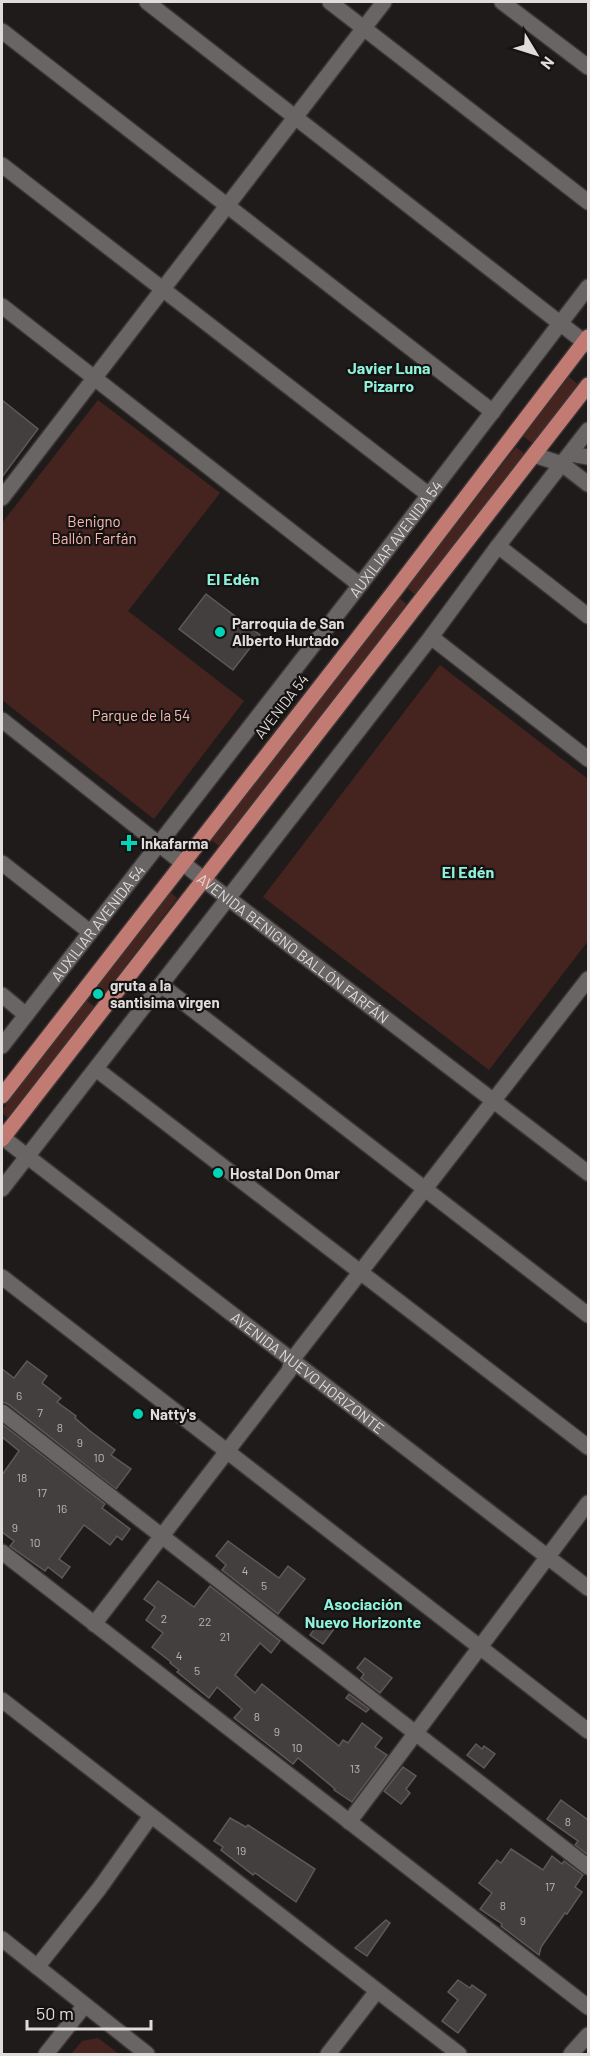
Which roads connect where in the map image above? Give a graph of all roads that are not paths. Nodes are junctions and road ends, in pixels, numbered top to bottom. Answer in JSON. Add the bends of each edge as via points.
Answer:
{"nodes":[{"id":1,"x":147,"y":2,"type":"edge"},
{"id":2,"x":330,"y":2,"type":"edge"},
{"id":3,"x":384,"y":2,"type":"edge"},
{"id":4,"x":502,"y":2,"type":"edge"},
{"id":5,"x":364,"y":28,"type":"junction"},
{"id":6,"x":2,"y":31,"type":"edge"},
{"id":7,"x":588,"y":67,"type":"edge"},
{"id":8,"x":296,"y":117,"type":"junction"},
{"id":9,"x":2,"y":165,"type":"edge"},
{"id":10,"x":588,"y":202,"type":"edge"},
{"id":11,"x":226,"y":206,"type":"junction"},
{"id":12,"x":588,"y":287,"type":"edge"},
{"id":13,"x":162,"y":290,"type":"junction"},
{"id":14,"x":2,"y":306,"type":"edge"},
{"id":15,"x":562,"y":323,"type":"junction"},
{"id":16,"x":587,"y":342,"type":"edge"},
{"id":17,"x":95,"y":378,"type":"junction"},
{"id":18,"x":588,"y":385,"type":"edge"},
{"id":19,"x":493,"y":412,"type":"junction"},
{"id":20,"x":588,"y":430,"type":"edge"},
{"id":21,"x":534,"y":455,"type":"junction"},
{"id":22,"x":588,"y":457,"type":"edge"},
{"id":23,"x":566,"y":459,"type":"junction"},
{"id":24,"x":588,"y":484,"type":"edge"},
{"id":25,"x":429,"y":495,"type":"junction"},
{"id":26,"x":2,"y":498,"type":"edge"},
{"id":27,"x":498,"y":546,"type":"junction"},
{"id":28,"x":360,"y":585,"type":"junction"},
{"id":29,"x":588,"y":616,"type":"edge"},
{"id":30,"x":431,"y":637,"type":"junction"},
{"id":31,"x":2,"y":720,"type":"edge"},
{"id":32,"x":588,"y":759,"type":"edge"},
{"id":33,"x":159,"y":844,"type":"junction"},
{"id":34,"x":182,"y":862,"type":"junction"},
{"id":35,"x":2,"y":863,"type":"edge"},
{"id":36,"x":203,"y":879,"type":"junction"},
{"id":37,"x":229,"y":898,"type":"junction"},
{"id":38,"x":90,"y":932,"type":"junction"},
{"id":39,"x":588,"y":979,"type":"edge"},
{"id":40,"x":161,"y":985,"type":"junction"},
{"id":41,"x":2,"y":995,"type":"edge"},
{"id":42,"x":26,"y":1015,"type":"junction"},
{"id":43,"x":2,"y":1046,"type":"edge"},
{"id":44,"x":96,"y":1069,"type":"junction"},
{"id":45,"x":2,"y":1096,"type":"edge"},
{"id":46,"x":494,"y":1100,"type":"junction"},
{"id":47,"x":2,"y":1138,"type":"edge"},
{"id":48,"x":28,"y":1156,"type":"junction"},
{"id":49,"x":588,"y":1173,"type":"edge"},
{"id":50,"x":2,"y":1189,"type":"edge"},
{"id":51,"x":426,"y":1190,"type":"junction"},
{"id":52,"x":362,"y":1271,"type":"junction"},
{"id":53,"x":2,"y":1277,"type":"edge"},
{"id":54,"x":588,"y":1315,"type":"edge"},
{"id":55,"x":292,"y":1360,"type":"junction"},
{"id":56,"x":2,"y":1412,"type":"edge"},
{"id":57,"x":588,"y":1447,"type":"edge"},
{"id":58,"x":227,"y":1452,"type":"junction"},
{"id":59,"x":588,"y":1503,"type":"edge"},
{"id":60,"x":162,"y":1536,"type":"junction"},
{"id":61,"x":2,"y":1552,"type":"edge"},
{"id":62,"x":548,"y":1557,"type":"junction"},
{"id":63,"x":588,"y":1588,"type":"edge"},
{"id":64,"x":94,"y":1624,"type":"junction"},
{"id":65,"x":481,"y":1647,"type":"junction"},
{"id":66,"x":2,"y":1700,"type":"edge"},
{"id":67,"x":588,"y":1731,"type":"edge"},
{"id":68,"x":416,"y":1733,"type":"junction"},
{"id":69,"x":151,"y":1816,"type":"junction"},
{"id":70,"x":349,"y":1822,"type":"junction"},
{"id":71,"x":588,"y":1867,"type":"edge"},
{"id":72,"x":2,"y":1939,"type":"edge"},
{"id":73,"x":37,"y":1967,"type":"junction"},
{"id":74,"x":377,"y":1991,"type":"junction"},
{"id":75,"x":84,"y":2006,"type":"junction"},
{"id":76,"x":588,"y":2007,"type":"edge"},
{"id":77,"x":588,"y":2035,"type":"edge"},
{"id":78,"x":46,"y":2055,"type":"edge"},
{"id":79,"x":147,"y":2055,"type":"edge"},
{"id":80,"x":328,"y":2055,"type":"edge"},
{"id":81,"x":459,"y":2055,"type":"edge"},
{"id":82,"x":571,"y":2055,"type":"edge"}],
"edges":[{"from":1,"to":8,"type":"street"},
{"from":2,"to":5,"type":"street"},
{"from":3,"to":5,"type":"street"},
{"from":4,"to":7,"type":"street"},
{"from":5,"to":8,"type":"street"},
{"from":5,"to":10,"type":"street"},
{"from":6,"to":11,"type":"street"},
{"from":8,"to":11,"type":"street"},
{"from":8,"to":15,"type":"street"},
{"from":9,"to":13,"type":"street"},
{"from":11,"to":13,"type":"street"},
{"from":11,"to":19,"type":"street"},
{"from":12,"to":15,"type":"street","name":"AUXILIAR AVENIDA 54"},
{"from":13,"to":17,"type":"street"},
{"from":13,"to":25,"type":"street"},
{"from":14,"to":17,"type":"street"},
{"from":15,"to":16,"type":"street"},
{"from":15,"to":19,"type":"street","name":"AUXILIAR AVENIDA 54"},
{"from":16,"to":34,"type":"main road","name":"AVENIDA 54"},
{"from":17,"to":26,"type":"street"},
{"from":17,"to":28,"type":"street"},
{"from":18,"to":21,"type":"main road"},
{"from":19,"to":25,"type":"street","name":"AUXILIAR AVENIDA 54"},
{"from":20,"to":23,"type":"street"},
{"from":21,"to":23,"type":"street"},
{"from":21,"to":36,"type":"main road"},
{"from":22,"to":23,"type":"street"},
{"from":23,"to":24,"type":"street"},
{"from":23,"to":27,"type":"street"},
{"from":25,"to":28,"type":"street","name":"AUXILIAR AVENIDA 54"},
{"from":27,"to":29,"type":"street"},
{"from":27,"to":30,"type":"street"},
{"from":28,"to":33,"type":"street","name":"AUXILIAR AVENIDA 54"},
{"from":30,"to":32,"type":"street"},
{"from":30,"to":37,"type":"street"},
{"from":31,"to":33,"type":"street","name":"AVENIDA BENIGNO BALLÓN FARFÁN"},
{"from":33,"to":34,"type":"street","name":"AVENIDA BENIGNO BALLÓN FARFÁN"},
{"from":33,"to":38,"type":"street","name":"AUXILIAR AVENIDA 54"},
{"from":34,"to":36,"type":"street","name":"AVENIDA BENIGNO BALLÓN FARFÁN"},
{"from":34,"to":45,"type":"main road","name":"AVENIDA 54"},
{"from":35,"to":38,"type":"street"},
{"from":36,"to":37,"type":"street","name":"AVENIDA BENIGNO BALLÓN FARFÁN"},
{"from":36,"to":47,"type":"main road"},
{"from":37,"to":40,"type":"street"},
{"from":37,"to":46,"type":"street","name":"AVENIDA BENIGNO BALLÓN FARFÁN"},
{"from":38,"to":42,"type":"street","name":"AUXILIAR AVENIDA 54"},
{"from":39,"to":46,"type":"street"},
{"from":40,"to":44,"type":"street"},
{"from":40,"to":51,"type":"street"},
{"from":41,"to":42,"type":"street"},
{"from":42,"to":43,"type":"street","name":"AUXILIAR AVENIDA 54"},
{"from":44,"to":48,"type":"street"},
{"from":44,"to":52,"type":"street"},
{"from":46,"to":49,"type":"street","name":"AVENIDA BENIGNO BALLÓN FARFÁN"},
{"from":46,"to":51,"type":"street"},
{"from":47,"to":48,"type":"street","name":"AVENIDA NUEVO HORIZONTE"},
{"from":48,"to":50,"type":"street"},
{"from":48,"to":55,"type":"street","name":"AVENIDA NUEVO HORIZONTE"},
{"from":51,"to":52,"type":"street"},
{"from":51,"to":54,"type":"street"},
{"from":52,"to":55,"type":"street"},
{"from":52,"to":57,"type":"street"},
{"from":53,"to":58,"type":"street"},
{"from":55,"to":58,"type":"street","via":[[288,1371]]},
{"from":55,"to":62,"type":"street","name":"AVENIDA NUEVO HORIZONTE"},
{"from":56,"to":60,"type":"street"},
{"from":58,"to":60,"type":"street"},
{"from":58,"to":65,"type":"street"},
{"from":59,"to":62,"type":"street"},
{"from":60,"to":64,"type":"street"},
{"from":60,"to":68,"type":"street"},
{"from":61,"to":64,"type":"street"},
{"from":62,"to":63,"type":"street","name":"AVENIDA NUEVO HORIZONTE"},
{"from":62,"to":65,"type":"street"},
{"from":64,"to":70,"type":"street"},
{"from":65,"to":67,"type":"street"},
{"from":65,"to":68,"type":"street"},
{"from":66,"to":69,"type":"street"},
{"from":68,"to":70,"type":"street"},
{"from":68,"to":71,"type":"street"},
{"from":69,"to":73,"type":"street"},
{"from":69,"to":74,"type":"street"},
{"from":70,"to":76,"type":"street"},
{"from":72,"to":73,"type":"street"},
{"from":73,"to":75,"type":"street"},
{"from":74,"to":80,"type":"street"},
{"from":74,"to":81,"type":"street"},
{"from":75,"to":78,"type":"street"},
{"from":75,"to":79,"type":"street"},
{"from":77,"to":82,"type":"street"}]}
